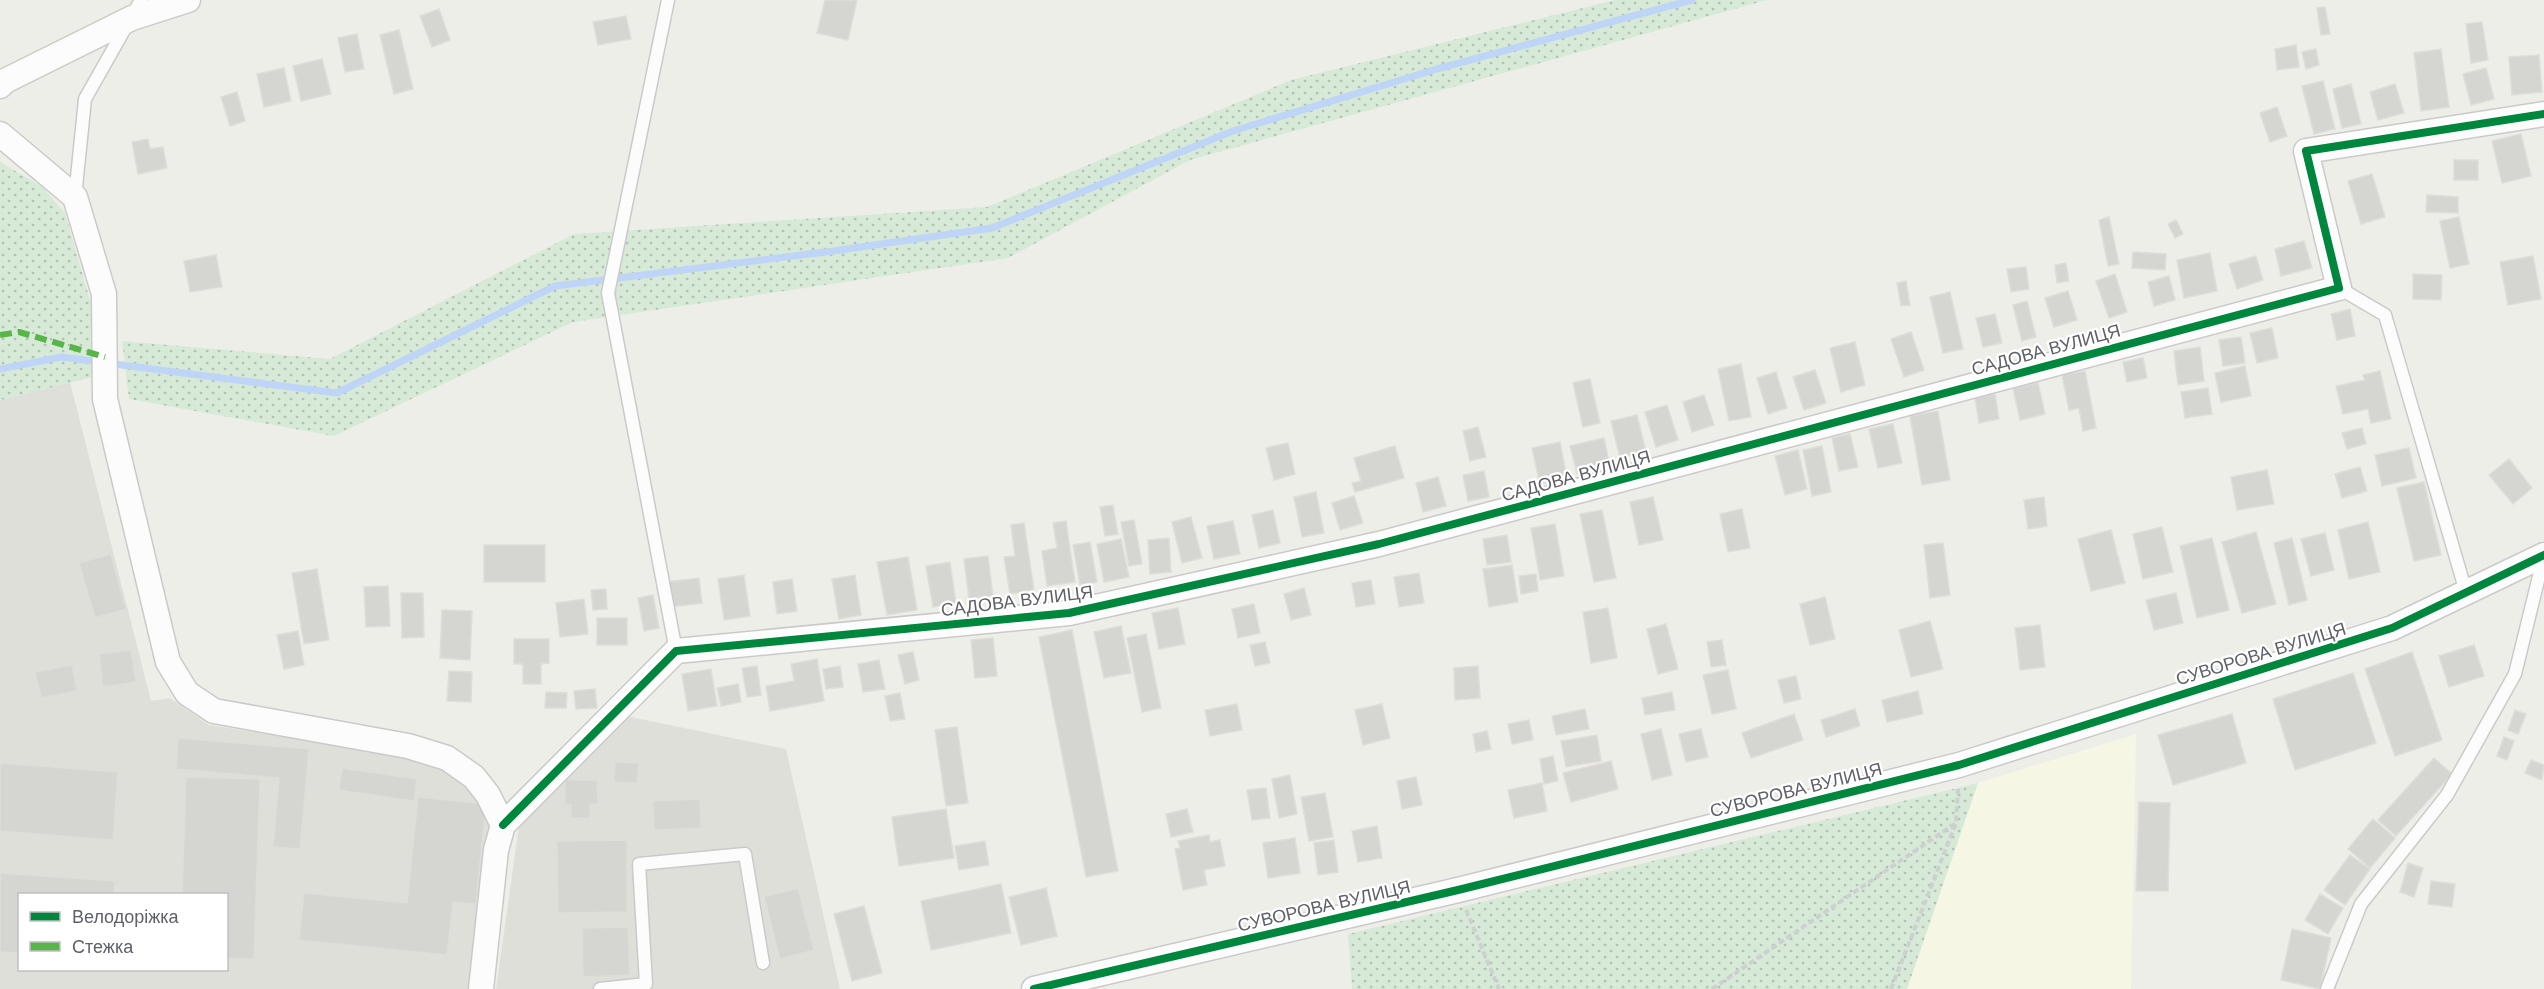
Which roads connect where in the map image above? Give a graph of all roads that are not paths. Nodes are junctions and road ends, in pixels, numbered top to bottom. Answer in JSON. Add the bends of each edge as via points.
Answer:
{"nodes":[{"id":1,"x":188,"y":0,"type":"edge"},
{"id":2,"x":668,"y":0,"type":"edge"},
{"id":3,"x":136,"y":9,"type":"edge"},
{"id":4,"x":0,"y":86,"type":"edge"},
{"id":5,"x":2544,"y":114,"type":"edge"},
{"id":6,"x":0,"y":134,"type":"edge"},
{"id":7,"x":75,"y":197,"type":"junction"},
{"id":8,"x":2339,"y":288,"type":"junction"},
{"id":9,"x":2544,"y":555,"type":"edge"},
{"id":10,"x":2466,"y":592,"type":"junction"},
{"id":11,"x":676,"y":651,"type":"junction"},
{"id":12,"x":503,"y":825,"type":"junction"},
{"id":13,"x":763,"y":963,"type":"dead end"},
{"id":14,"x":481,"y":989,"type":"edge"},
{"id":15,"x":600,"y":989,"type":"edge"},
{"id":16,"x":1035,"y":989,"type":"edge"},
{"id":17,"x":2327,"y":989,"type":"edge"}],
"edges":[{"from":1,"to":3,"type":"street"},
{"from":2,"to":11,"type":"lane","via":[[609,294]]},
{"from":3,"to":4,"type":"street"},
{"from":3,"to":7,"type":"lane","via":[[85,99]]},
{"from":5,"to":8,"type":"street","via":[[2306,151]]},
{"from":6,"to":7,"type":"street"},
{"from":7,"to":12,"type":"street","via":[[104,294],[105,399],[121,470],[168,662],[187,693],[214,711],[408,746],[447,758],[474,777]]},
{"from":8,"to":10,"type":"lane","via":[[2385,315]]},
{"from":8,"to":11,"type":"street","name":"САДОВА ВУЛИЦЯ","via":[[1379,544],[1069,614]]},
{"from":9,"to":10,"type":"street","name":"СУВОРОВА ВУЛИЦЯ"},
{"from":9,"to":17,"type":"lane","via":[[2515,674],[2447,795],[2361,904]]},
{"from":10,"to":16,"type":"street","name":"СУВОРОВА ВУЛИЦЯ","via":[[2392,628],[1959,765],[1458,890]]},
{"from":11,"to":12,"type":"street"},
{"from":12,"to":14,"type":"street","via":[[496,850]]},
{"from":13,"to":15,"type":"lane","via":[[745,854],[639,864],[646,984]]}]}
